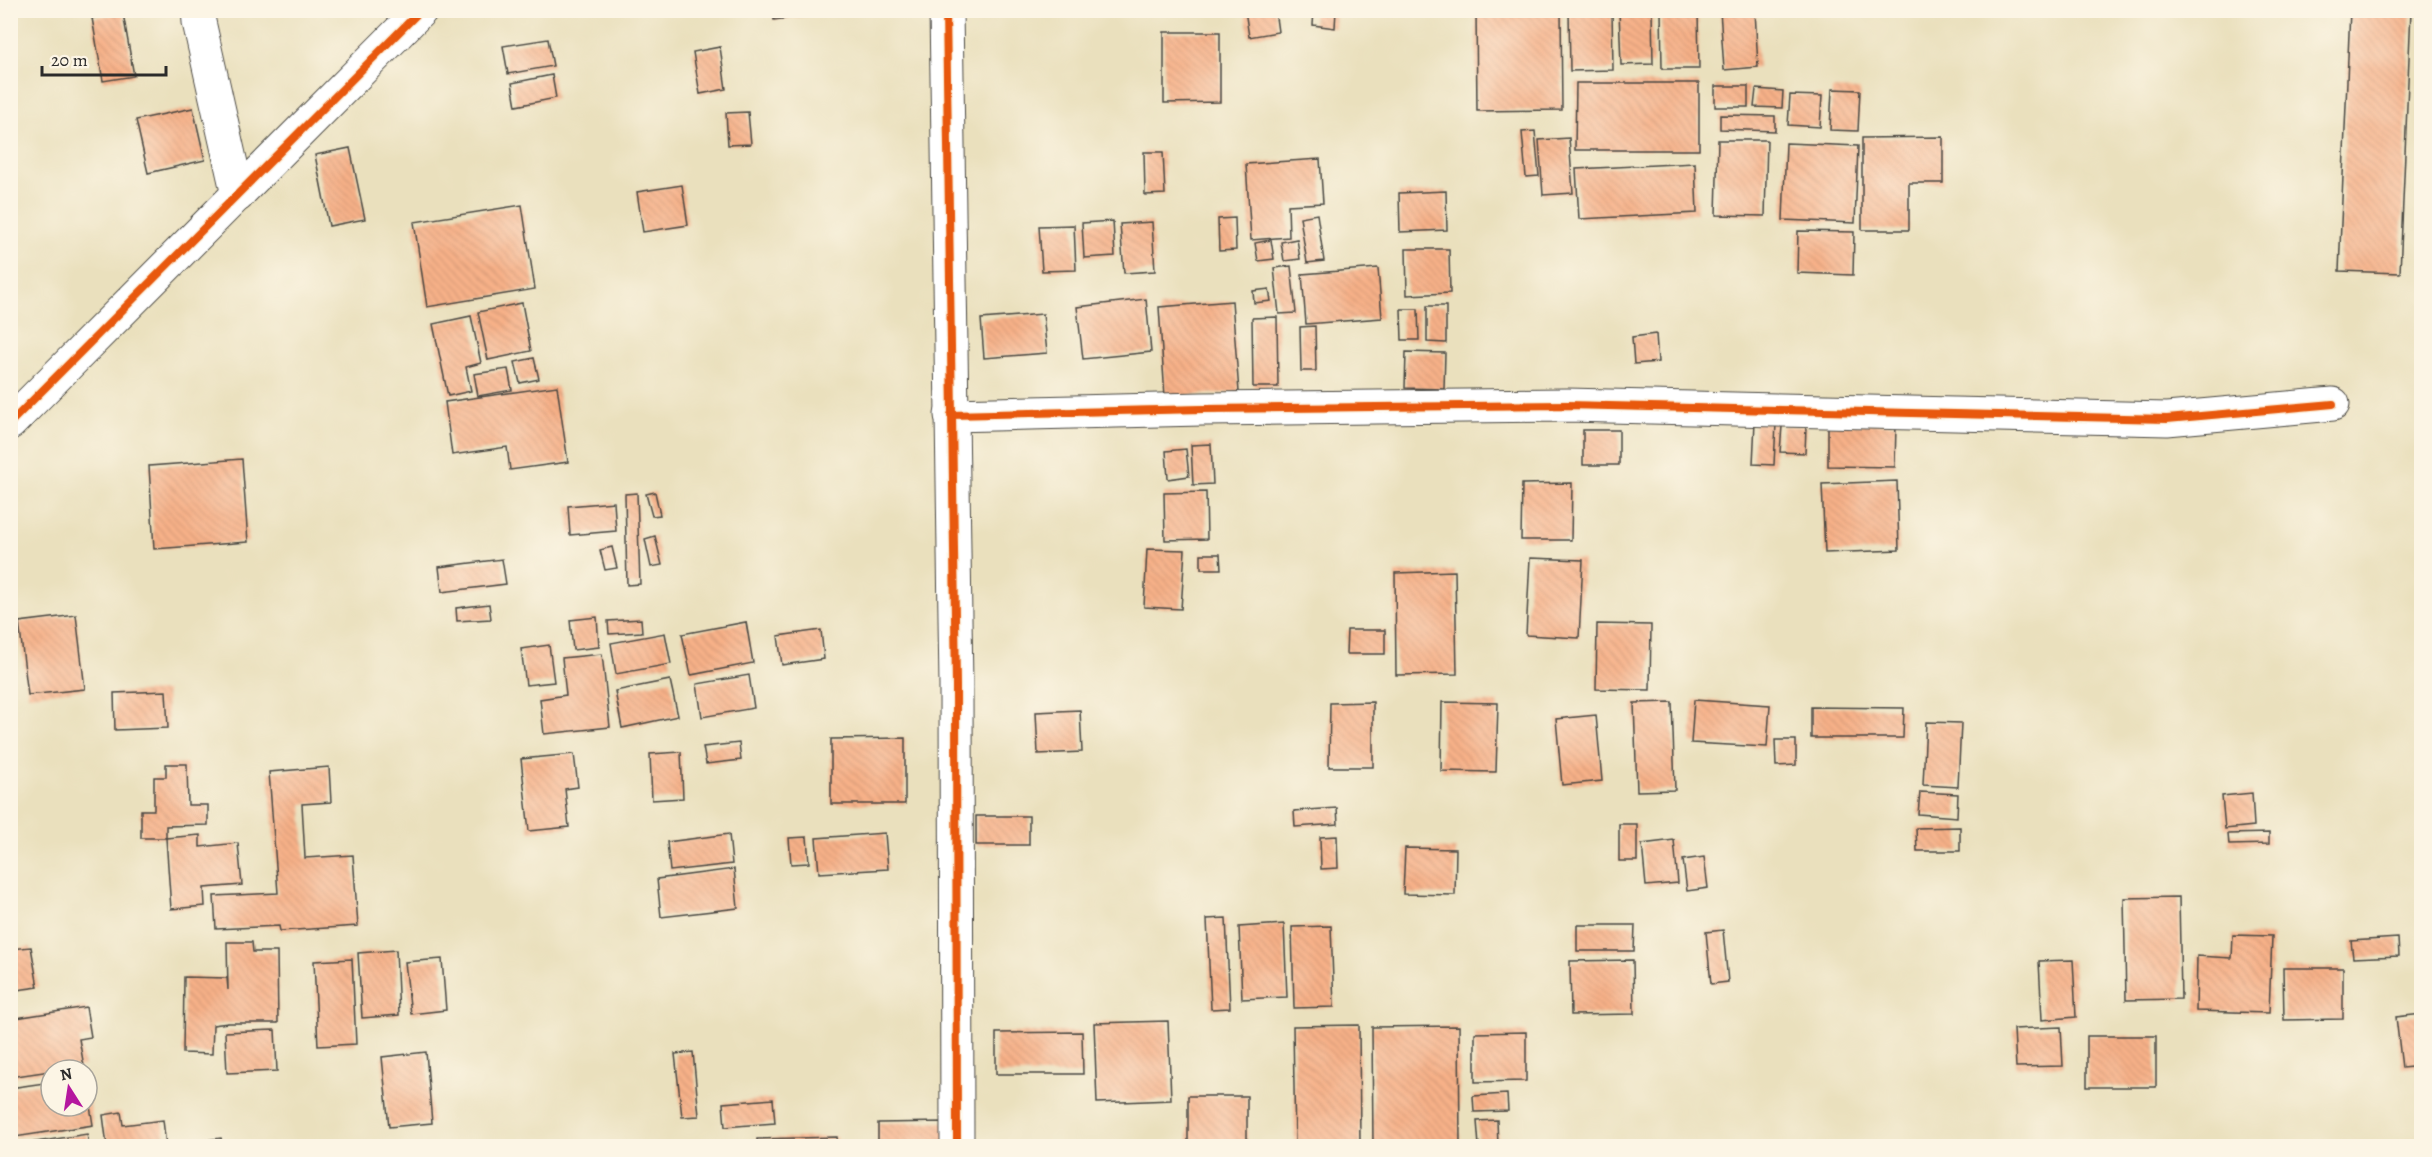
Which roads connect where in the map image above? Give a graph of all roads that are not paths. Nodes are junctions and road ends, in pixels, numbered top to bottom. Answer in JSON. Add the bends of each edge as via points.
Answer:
{"nodes":[{"id":1,"x":198,"y":10,"type":"edge"},
{"id":2,"x":420,"y":10,"type":"edge"},
{"id":3,"x":946,"y":10,"type":"edge"},
{"id":4,"x":238,"y":195,"type":"junction"},
{"id":5,"x":2333,"y":404,"type":"dead end"},
{"id":6,"x":951,"y":415,"type":"junction"},
{"id":7,"x":10,"y":423,"type":"edge"},
{"id":8,"x":957,"y":1146,"type":"edge"}],
"edges":[{"from":1,"to":4,"type":"street"},
{"from":2,"to":4,"type":"street"},
{"from":3,"to":6,"type":"street"},
{"from":4,"to":7,"type":"street"},
{"from":5,"to":6,"type":"street","via":[[2167,419],[1567,405]]},
{"from":6,"to":8,"type":"street"}]}
